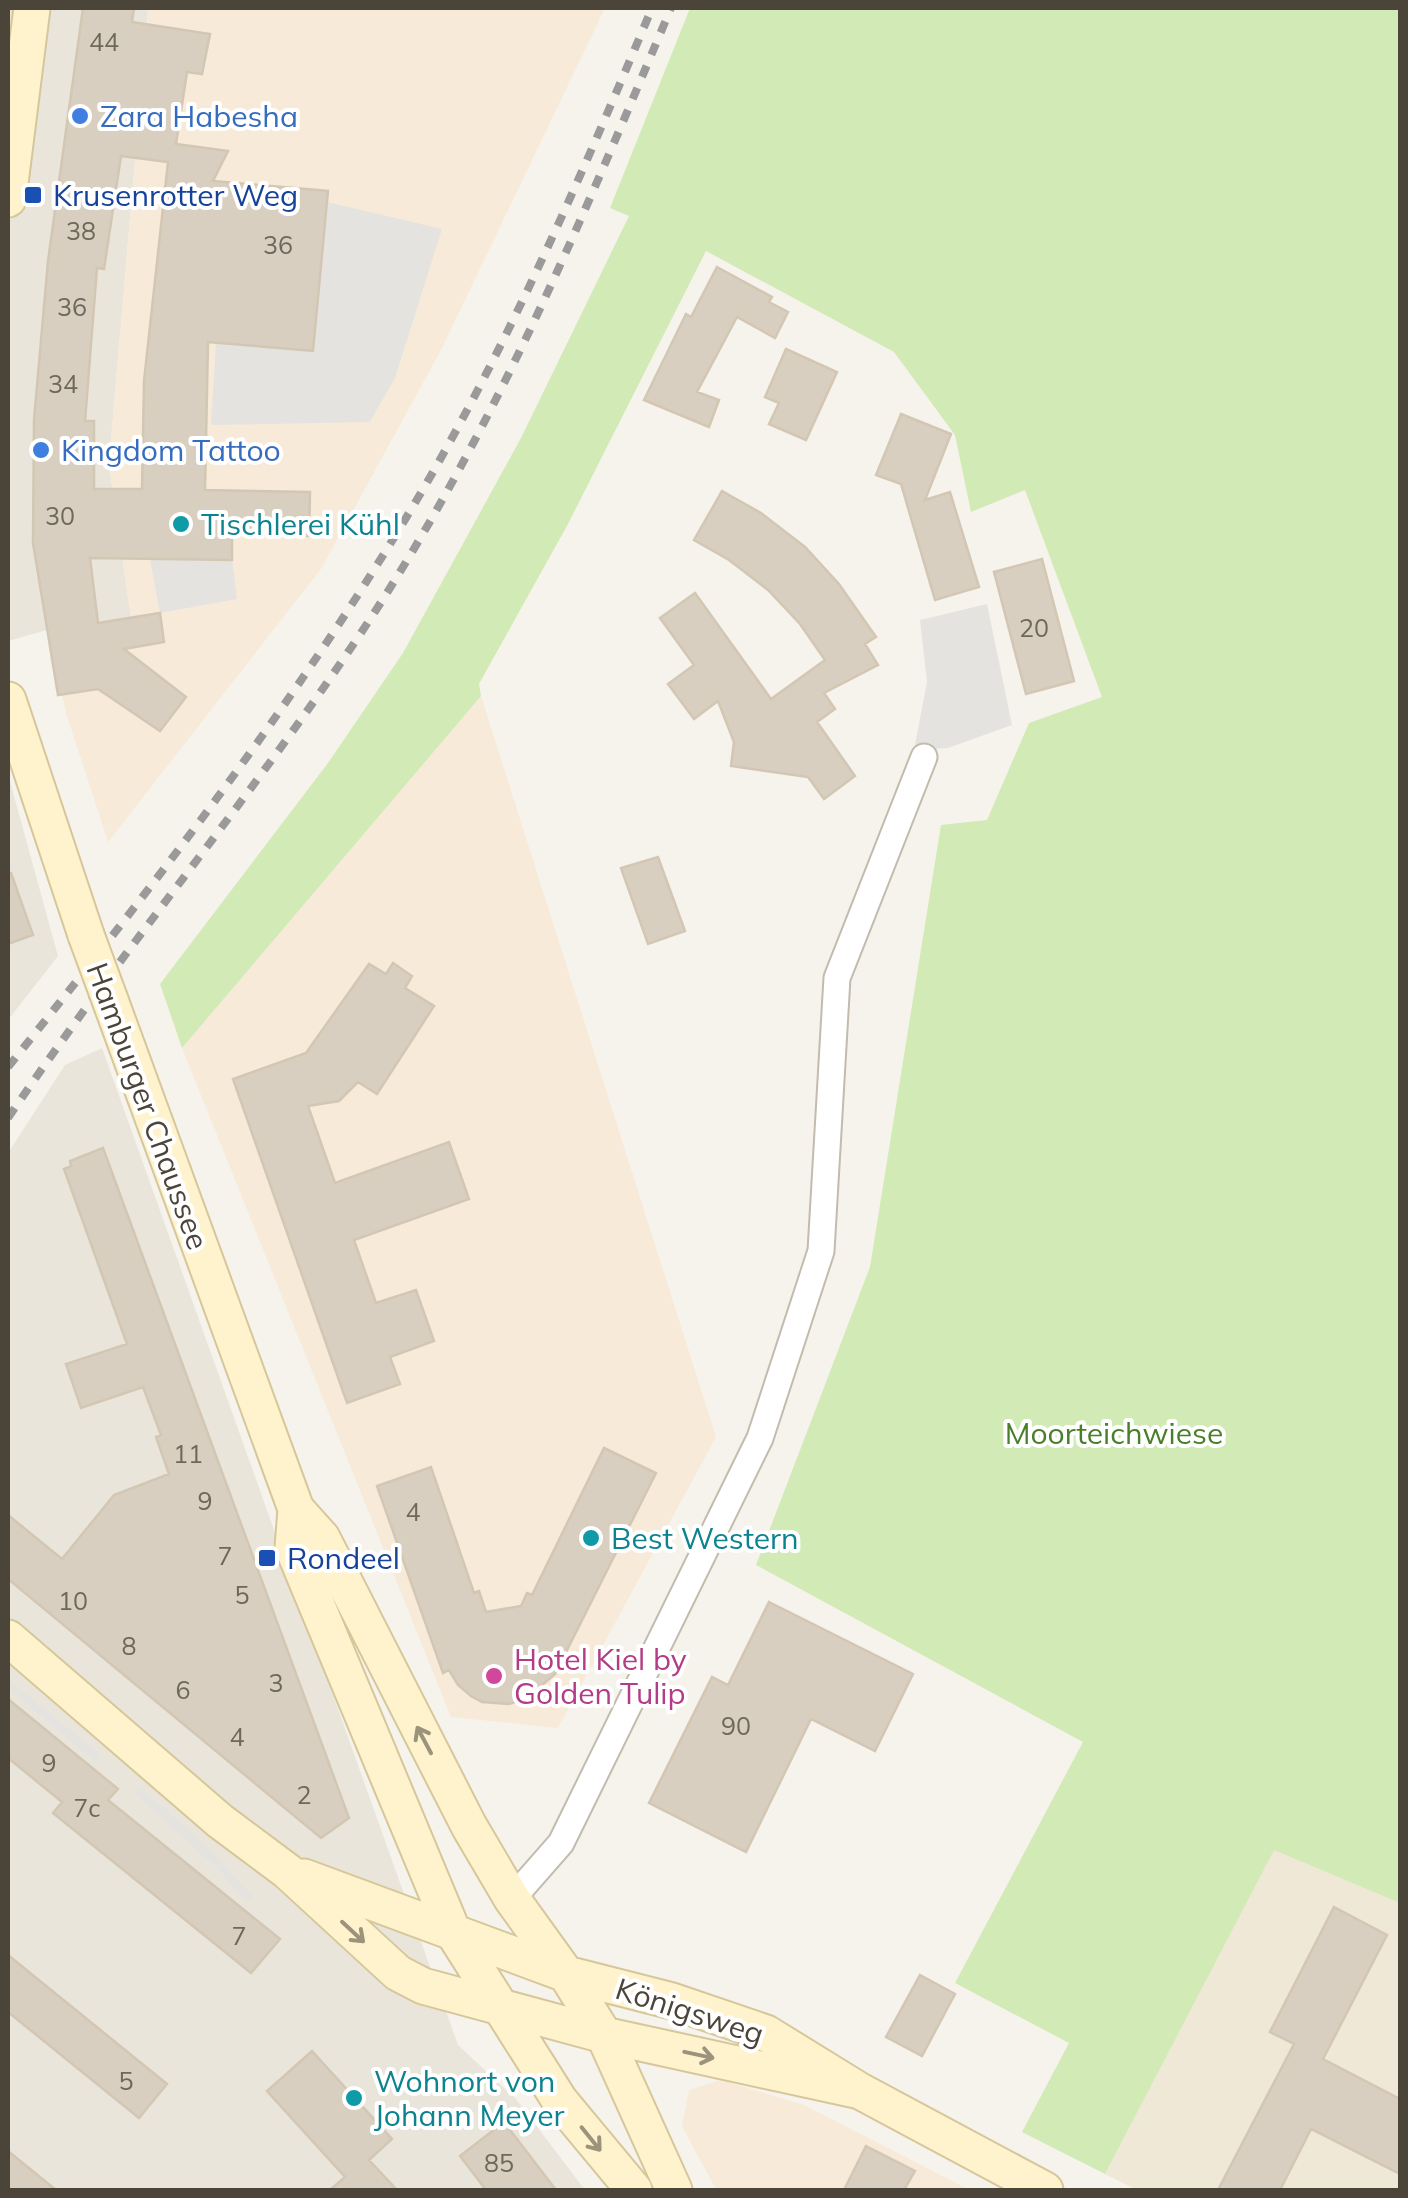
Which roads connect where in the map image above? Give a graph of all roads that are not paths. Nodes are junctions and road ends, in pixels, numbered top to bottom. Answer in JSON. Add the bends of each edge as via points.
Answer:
{"nodes":[{"id":1,"x":32,"y":8,"type":"edge"},
{"id":2,"x":8,"y":199,"type":"edge"},
{"id":3,"x":8,"y":700,"type":"edge"},
{"id":4,"x":924,"y":757,"type":"dead end"},
{"id":5,"x":296,"y":1509,"type":"junction"},
{"id":6,"x":8,"y":1638,"type":"edge"},
{"id":7,"x":287,"y":1871,"type":"junction"},
{"id":8,"x":512,"y":1899,"type":"junction"},
{"id":9,"x":453,"y":1932,"type":"junction"},
{"id":10,"x":566,"y":1974,"type":"junction"},
{"id":11,"x":498,"y":2006,"type":"junction"},
{"id":12,"x":604,"y":2035,"type":"junction"},
{"id":13,"x":860,"y":2090,"type":"junction"},
{"id":14,"x":634,"y":2190,"type":"edge"},
{"id":15,"x":674,"y":2190,"type":"edge"},
{"id":16,"x":1046,"y":2190,"type":"edge"}],
"edges":[{"from":1,"to":2,"type":"main road"},
{"from":3,"to":5,"type":"main road","name":"Hamburger Chaussee","bridge":true,"via":[[86,935]]},
{"from":4,"to":8,"type":"street","via":[[837,978],[821,1251],[760,1438],[561,1844]]},
{"from":8,"to":5,"type":"main road","name":"Hamburger Chaussee","one_way":true,"via":[[322,1538]]},
{"from":5,"to":9,"type":"main road","name":"Hamburger Chaussee","via":[[294,1548]]},
{"from":6,"to":7,"type":"main road"},
{"from":7,"to":9,"type":"main road"},
{"from":7,"to":11,"type":"main road","one_way":true,"via":[[398,1973]]},
{"from":8,"to":10,"type":"main road","name":"Hamburger Chaussee"},
{"from":9,"to":10,"type":"main road"},
{"from":9,"to":11,"type":"main road"},
{"from":10,"to":12,"type":"main road"},
{"from":10,"to":13,"type":"main road","name":"Königsweg","via":[[766,2033]]},
{"from":11,"to":12,"type":"main road"},
{"from":11,"to":14,"type":"main road","one_way":true,"via":[[560,2101]]},
{"from":12,"to":13,"type":"main road","name":"Königsweg","one_way":true},
{"from":12,"to":15,"type":"main road"},
{"from":13,"to":16,"type":"main road","name":"Königsweg"}]}
